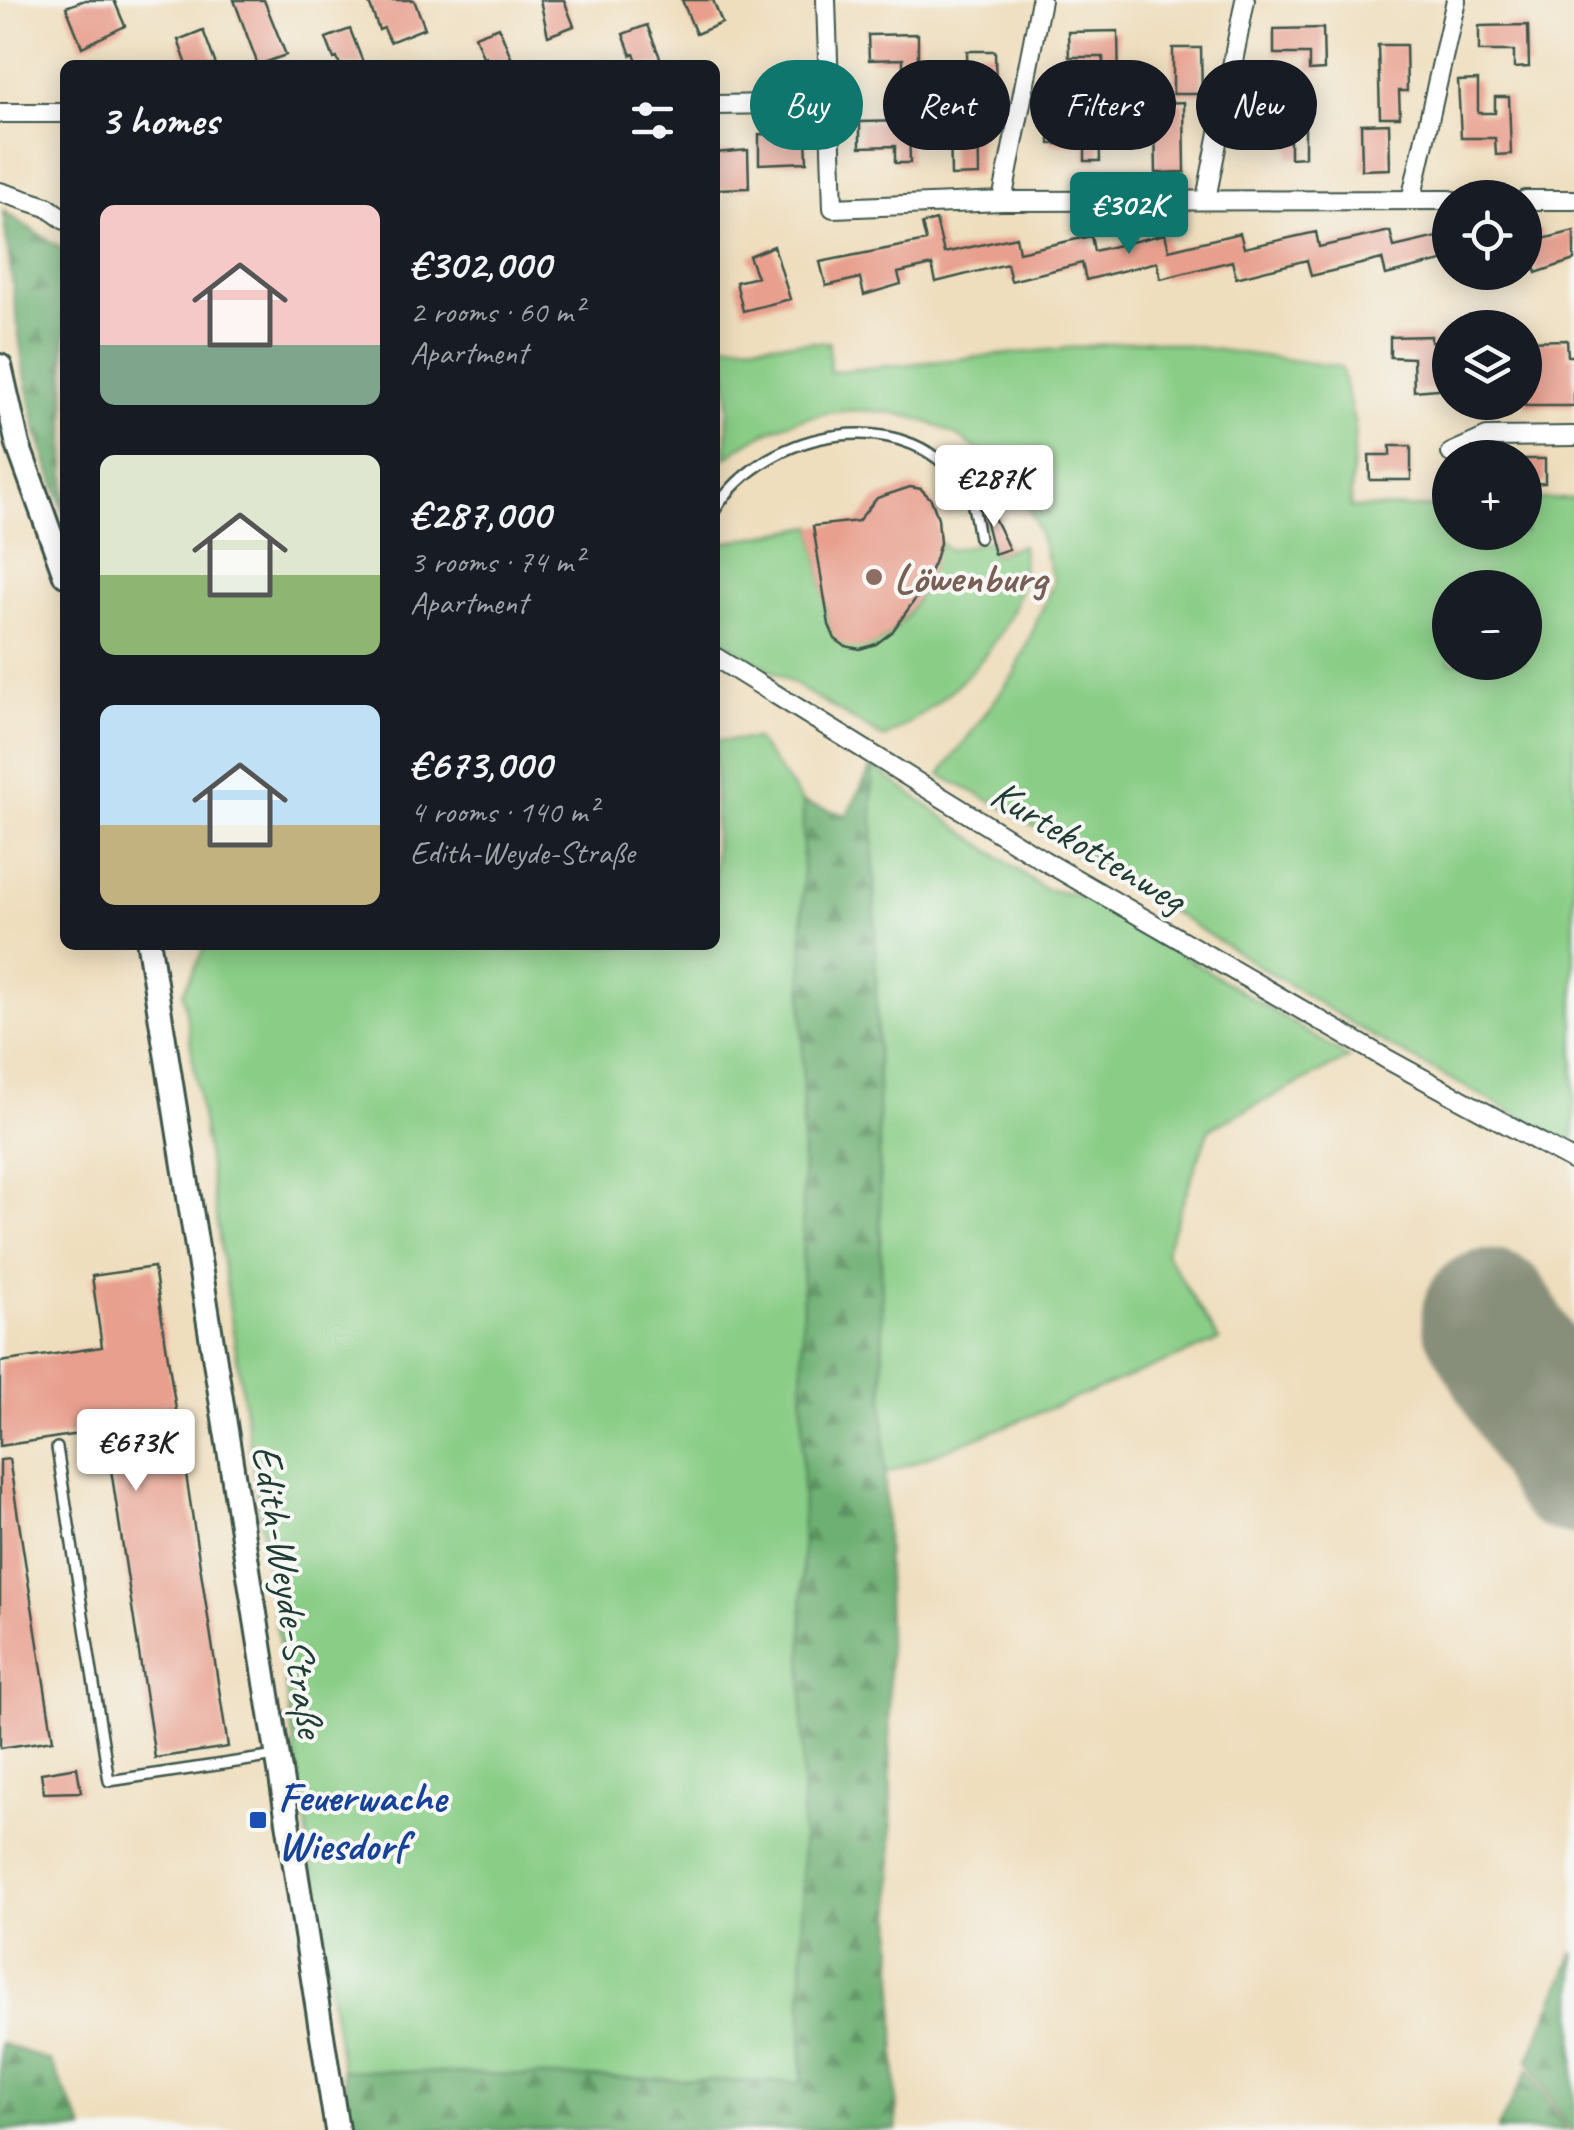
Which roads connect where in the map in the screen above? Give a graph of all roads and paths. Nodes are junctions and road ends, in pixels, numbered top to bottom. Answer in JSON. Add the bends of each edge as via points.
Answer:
{"nodes":[{"id":1,"x":826,"y":0,"type":"edge"},
{"id":2,"x":1041,"y":0,"type":"edge"},
{"id":3,"x":1245,"y":0,"type":"edge"},
{"id":4,"x":1456,"y":0,"type":"edge"},
{"id":5,"x":827,"y":60,"type":"edge"},
{"id":6,"x":750,"y":104,"type":"edge"},
{"id":7,"x":720,"y":105,"type":"edge"},
{"id":8,"x":0,"y":113,"type":"edge"},
{"id":9,"x":60,"y":113,"type":"edge"},
{"id":10,"x":830,"y":150,"type":"edge"},
{"id":11,"x":0,"y":192,"type":"edge"},
{"id":12,"x":1206,"y":199,"type":"junction"},
{"id":13,"x":1412,"y":200,"type":"junction"},
{"id":14,"x":1432,"y":200,"type":"edge"},
{"id":15,"x":1542,"y":200,"type":"edge"},
{"id":16,"x":1574,"y":200,"type":"edge"},
{"id":17,"x":1002,"y":201,"type":"junction"},
{"id":18,"x":60,"y":216,"type":"edge"},
{"id":19,"x":0,"y":366,"type":"edge"},
{"id":20,"x":1574,"y":436,"type":"edge"},
{"id":21,"x":1480,"y":440,"type":"edge"},
{"id":22,"x":720,"y":504,"type":"edge"},
{"id":23,"x":979,"y":538,"type":"dead end"},
{"id":24,"x":60,"y":562,"type":"edge"},
{"id":25,"x":720,"y":661,"type":"edge"},
{"id":26,"x":150,"y":950,"type":"edge"},
{"id":27,"x":1574,"y":1161,"type":"edge"},
{"id":28,"x":57,"y":1448,"type":"dead end"},
{"id":29,"x":278,"y":1756,"type":"junction"},
{"id":30,"x":336,"y":2130,"type":"edge"}],
"edges":[{"from":1,"to":5,"type":"street"},
{"from":2,"to":17,"type":"street"},
{"from":3,"to":12,"type":"street"},
{"from":4,"to":13,"type":"street"},
{"from":6,"to":7,"type":"street"},
{"from":8,"to":9,"type":"street"},
{"from":10,"to":17,"type":"street","via":[[833,208]]},
{"from":11,"to":18,"type":"street"},
{"from":12,"to":13,"type":"street"},
{"from":12,"to":17,"type":"street"},
{"from":13,"to":14,"type":"street"},
{"from":15,"to":16,"type":"street"},
{"from":19,"to":24,"type":"street","via":[[18,445]]},
{"from":20,"to":21,"type":"street"},
{"from":22,"to":23,"type":"lane","via":[[770,455],[809,440],[871,434],[920,449],[948,467],[970,496]]},
{"from":25,"to":27,"type":"street","name":"Kurtekottenweg","via":[[1043,860]]},
{"from":26,"to":29,"type":"street","name":"Edith-Weyde-Straße"},
{"from":28,"to":29,"type":"lane","via":[[109,1782]]},
{"from":29,"to":30,"type":"street","name":"Edith-Weyde-Straße"}]}
